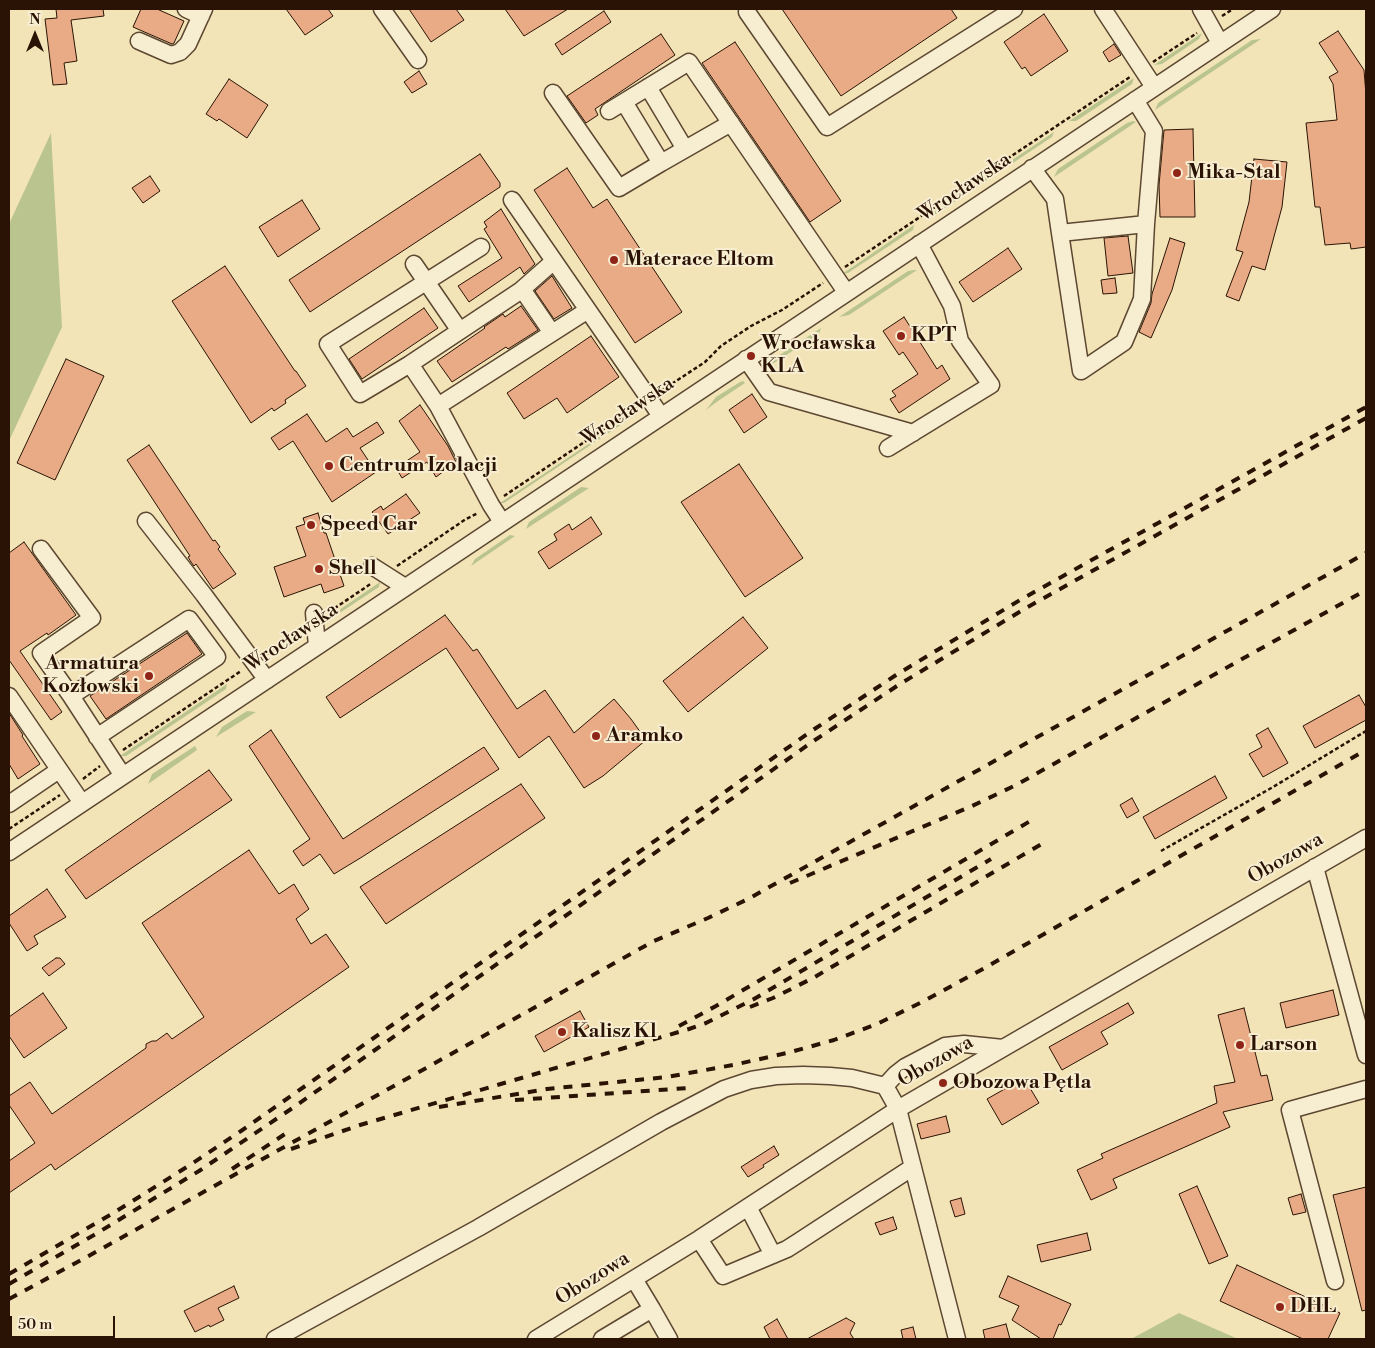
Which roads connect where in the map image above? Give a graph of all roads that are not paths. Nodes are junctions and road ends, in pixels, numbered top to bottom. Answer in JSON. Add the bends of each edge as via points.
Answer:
{"nodes":[{"id":1,"x":186,"y":9,"type":"edge"},
{"id":2,"x":382,"y":9,"type":"edge"},
{"id":3,"x":1014,"y":9,"type":"edge"},
{"id":4,"x":1103,"y":9,"type":"edge"},
{"id":5,"x":1201,"y":9,"type":"edge"},
{"id":6,"x":1272,"y":9,"type":"edge"},
{"id":7,"x":202,"y":12,"type":"edge"},
{"id":8,"x":747,"y":12,"type":"dead end"},
{"id":9,"x":139,"y":41,"type":"dead end"},
{"id":10,"x":1220,"y":43,"type":"junction"},
{"id":11,"x":418,"y":60,"type":"dead end"},
{"id":12,"x":648,"y":87,"type":"junction"},
{"id":13,"x":1154,"y":87,"type":"junction"},
{"id":14,"x":553,"y":92,"type":"dead end"},
{"id":15,"x":1135,"y":100,"type":"junction"},
{"id":16,"x":624,"y":102,"type":"junction"},
{"id":17,"x":609,"y":111,"type":"dead end"},
{"id":18,"x":731,"y":123,"type":"junction"},
{"id":19,"x":685,"y":149,"type":"junction"},
{"id":20,"x":661,"y":163,"type":"junction"},
{"id":21,"x":1032,"y":168,"type":"junction"},
{"id":22,"x":512,"y":200,"type":"dead end"},
{"id":23,"x":1146,"y":224,"type":"junction"},
{"id":24,"x":1060,"y":233,"type":"junction"},
{"id":25,"x":919,"y":244,"type":"junction"},
{"id":26,"x":481,"y":247,"type":"dead end"},
{"id":27,"x":554,"y":261,"type":"junction"},
{"id":28,"x":414,"y":264,"type":"dead end"},
{"id":29,"x":426,"y":281,"type":"junction"},
{"id":30,"x":522,"y":289,"type":"junction"},
{"id":31,"x":846,"y":292,"type":"junction"},
{"id":32,"x":588,"y":310,"type":"junction"},
{"id":33,"x":460,"y":331,"type":"junction"},
{"id":34,"x":552,"y":333,"type":"junction"},
{"id":35,"x":746,"y":359,"type":"junction"},
{"id":36,"x":410,"y":364,"type":"junction"},
{"id":37,"x":438,"y":406,"type":"junction"},
{"id":38,"x":661,"y":416,"type":"junction"},
{"id":39,"x":913,"y":433,"type":"junction"},
{"id":40,"x":888,"y":448,"type":"dead end"},
{"id":41,"x":146,"y":521,"type":"dead end"},
{"id":42,"x":502,"y":522,"type":"junction"},
{"id":43,"x":41,"y":549,"type":"dead end"},
{"id":44,"x":379,"y":570,"type":"road end"},
{"id":45,"x":405,"y":587,"type":"junction"},
{"id":46,"x":314,"y":617,"type":"road end"},
{"id":47,"x":318,"y":646,"type":"junction"},
{"id":48,"x":267,"y":680,"type":"junction"},
{"id":49,"x":9,"y":696,"type":"edge"},
{"id":50,"x":71,"y":696,"type":"junction"},
{"id":51,"x":98,"y":737,"type":"junction"},
{"id":52,"x":59,"y":770,"type":"junction"},
{"id":53,"x":123,"y":776,"type":"junction"},
{"id":54,"x":82,"y":803,"type":"junction"},
{"id":55,"x":9,"y":804,"type":"edge"},
{"id":56,"x":1366,"y":838,"type":"edge"},
{"id":57,"x":9,"y":852,"type":"edge"},
{"id":58,"x":1315,"y":867,"type":"junction"},
{"id":59,"x":1003,"y":1048,"type":"junction"},
{"id":60,"x":1366,"y":1055,"type":"edge"},
{"id":61,"x":885,"y":1086,"type":"junction"},
{"id":62,"x":1366,"y":1089,"type":"edge"},
{"id":63,"x":898,"y":1109,"type":"junction"},
{"id":64,"x":913,"y":1167,"type":"junction"},
{"id":65,"x":748,"y":1207,"type":"junction"},
{"id":66,"x":699,"y":1239,"type":"junction"},
{"id":67,"x":773,"y":1255,"type":"junction"},
{"id":68,"x":634,"y":1279,"type":"junction"},
{"id":69,"x":1334,"y":1281,"type":"dead end"},
{"id":70,"x":652,"y":1309,"type":"junction"},
{"id":71,"x":275,"y":1339,"type":"edge"},
{"id":72,"x":536,"y":1339,"type":"edge"},
{"id":73,"x":602,"y":1339,"type":"edge"},
{"id":74,"x":669,"y":1339,"type":"edge"},
{"id":75,"x":957,"y":1339,"type":"edge"}],
"edges":[{"from":1,"to":7,"type":"street"},
{"from":2,"to":11,"type":"street"},
{"from":3,"to":8,"type":"street","via":[[827,127]]},
{"from":4,"to":13,"type":"street"},
{"from":5,"to":10,"type":"street"},
{"from":6,"to":10,"type":"street","name":"Wrocławska"},
{"from":7,"to":9,"type":"street","via":[[188,44],[180,52],[170,55]]},
{"from":10,"to":13,"type":"street","name":"Wrocławska"},
{"from":12,"to":16,"type":"street"},
{"from":12,"to":18,"type":"street","via":[[689,62]]},
{"from":12,"to":19,"type":"street"},
{"from":13,"to":15,"type":"street","name":"Wrocławska"},
{"from":14,"to":20,"type":"street","via":[[619,188]]},
{"from":15,"to":21,"type":"street","name":"Wrocławska"},
{"from":15,"to":23,"type":"street","via":[[1154,131]]},
{"from":16,"to":17,"type":"street"},
{"from":16,"to":20,"type":"street"},
{"from":18,"to":19,"type":"street"},
{"from":18,"to":31,"type":"street"},
{"from":19,"to":20,"type":"street"},
{"from":21,"to":24,"type":"street","via":[[1055,199]]},
{"from":21,"to":25,"type":"street","name":"Wrocławska"},
{"from":22,"to":27,"type":"street"},
{"from":23,"to":24,"type":"street"},
{"from":23,"to":24,"type":"street","via":[[1142,299],[1124,342],[1081,370]]},
{"from":25,"to":31,"type":"street","name":"Wrocławska"},
{"from":25,"to":39,"type":"street","via":[[952,306],[960,341],[991,385]]},
{"from":26,"to":29,"type":"street"},
{"from":27,"to":30,"type":"street"},
{"from":27,"to":32,"type":"street"},
{"from":28,"to":29,"type":"street"},
{"from":29,"to":33,"type":"street"},
{"from":29,"to":36,"type":"street","via":[[328,344],[360,394]]},
{"from":30,"to":33,"type":"street"},
{"from":30,"to":34,"type":"street"},
{"from":31,"to":35,"type":"street","name":"Wrocławska"},
{"from":32,"to":34,"type":"street"},
{"from":32,"to":38,"type":"street"},
{"from":33,"to":36,"type":"street"},
{"from":34,"to":37,"type":"street"},
{"from":35,"to":38,"type":"street","name":"Wrocławska"},
{"from":35,"to":39,"type":"street","via":[[768,392]]},
{"from":36,"to":37,"type":"street"},
{"from":37,"to":42,"type":"street"},
{"from":38,"to":42,"type":"street","name":"Wrocławska"},
{"from":39,"to":40,"type":"street"},
{"from":41,"to":48,"type":"street"},
{"from":42,"to":45,"type":"street","name":"Wrocławska"},
{"from":43,"to":50,"type":"street","via":[[92,618],[41,654]]},
{"from":44,"to":45,"type":"street"},
{"from":45,"to":47,"type":"street","name":"Wrocławska"},
{"from":46,"to":47,"type":"street"},
{"from":47,"to":48,"type":"street","name":"Wrocławska"},
{"from":48,"to":53,"type":"street","name":"Wrocławska"},
{"from":49,"to":52,"type":"street"},
{"from":50,"to":51,"type":"street"},
{"from":50,"to":51,"type":"street","via":[[190,619],[217,657]]},
{"from":51,"to":53,"type":"street"},
{"from":52,"to":54,"type":"street"},
{"from":52,"to":55,"type":"street"},
{"from":53,"to":54,"type":"street","name":"Wrocławska"},
{"from":54,"to":57,"type":"street","name":"Wrocławska"},
{"from":56,"to":58,"type":"street","name":"Obozowa"},
{"from":58,"to":59,"type":"street","name":"Obozowa"},
{"from":58,"to":60,"type":"street"},
{"from":59,"to":61,"type":"street","via":[[964,1044],[944,1046],[905,1067]]},
{"from":59,"to":63,"type":"street","name":"Obozowa"},
{"from":61,"to":63,"type":"street"},
{"from":61,"to":71,"type":"street","via":[[852,1078],[803,1075],[752,1080],[724,1089]]},
{"from":62,"to":69,"type":"street","via":[[1290,1110]]},
{"from":63,"to":64,"type":"street"},
{"from":63,"to":65,"type":"street","name":"Obozowa"},
{"from":64,"to":67,"type":"street"},
{"from":64,"to":75,"type":"street"},
{"from":65,"to":66,"type":"street","name":"Obozowa"},
{"from":65,"to":67,"type":"street"},
{"from":66,"to":67,"type":"street","via":[[723,1276]]},
{"from":66,"to":68,"type":"street","name":"Obozowa"},
{"from":68,"to":70,"type":"street"},
{"from":68,"to":72,"type":"street","name":"Obozowa"},
{"from":70,"to":73,"type":"street"},
{"from":70,"to":74,"type":"street"}]}
